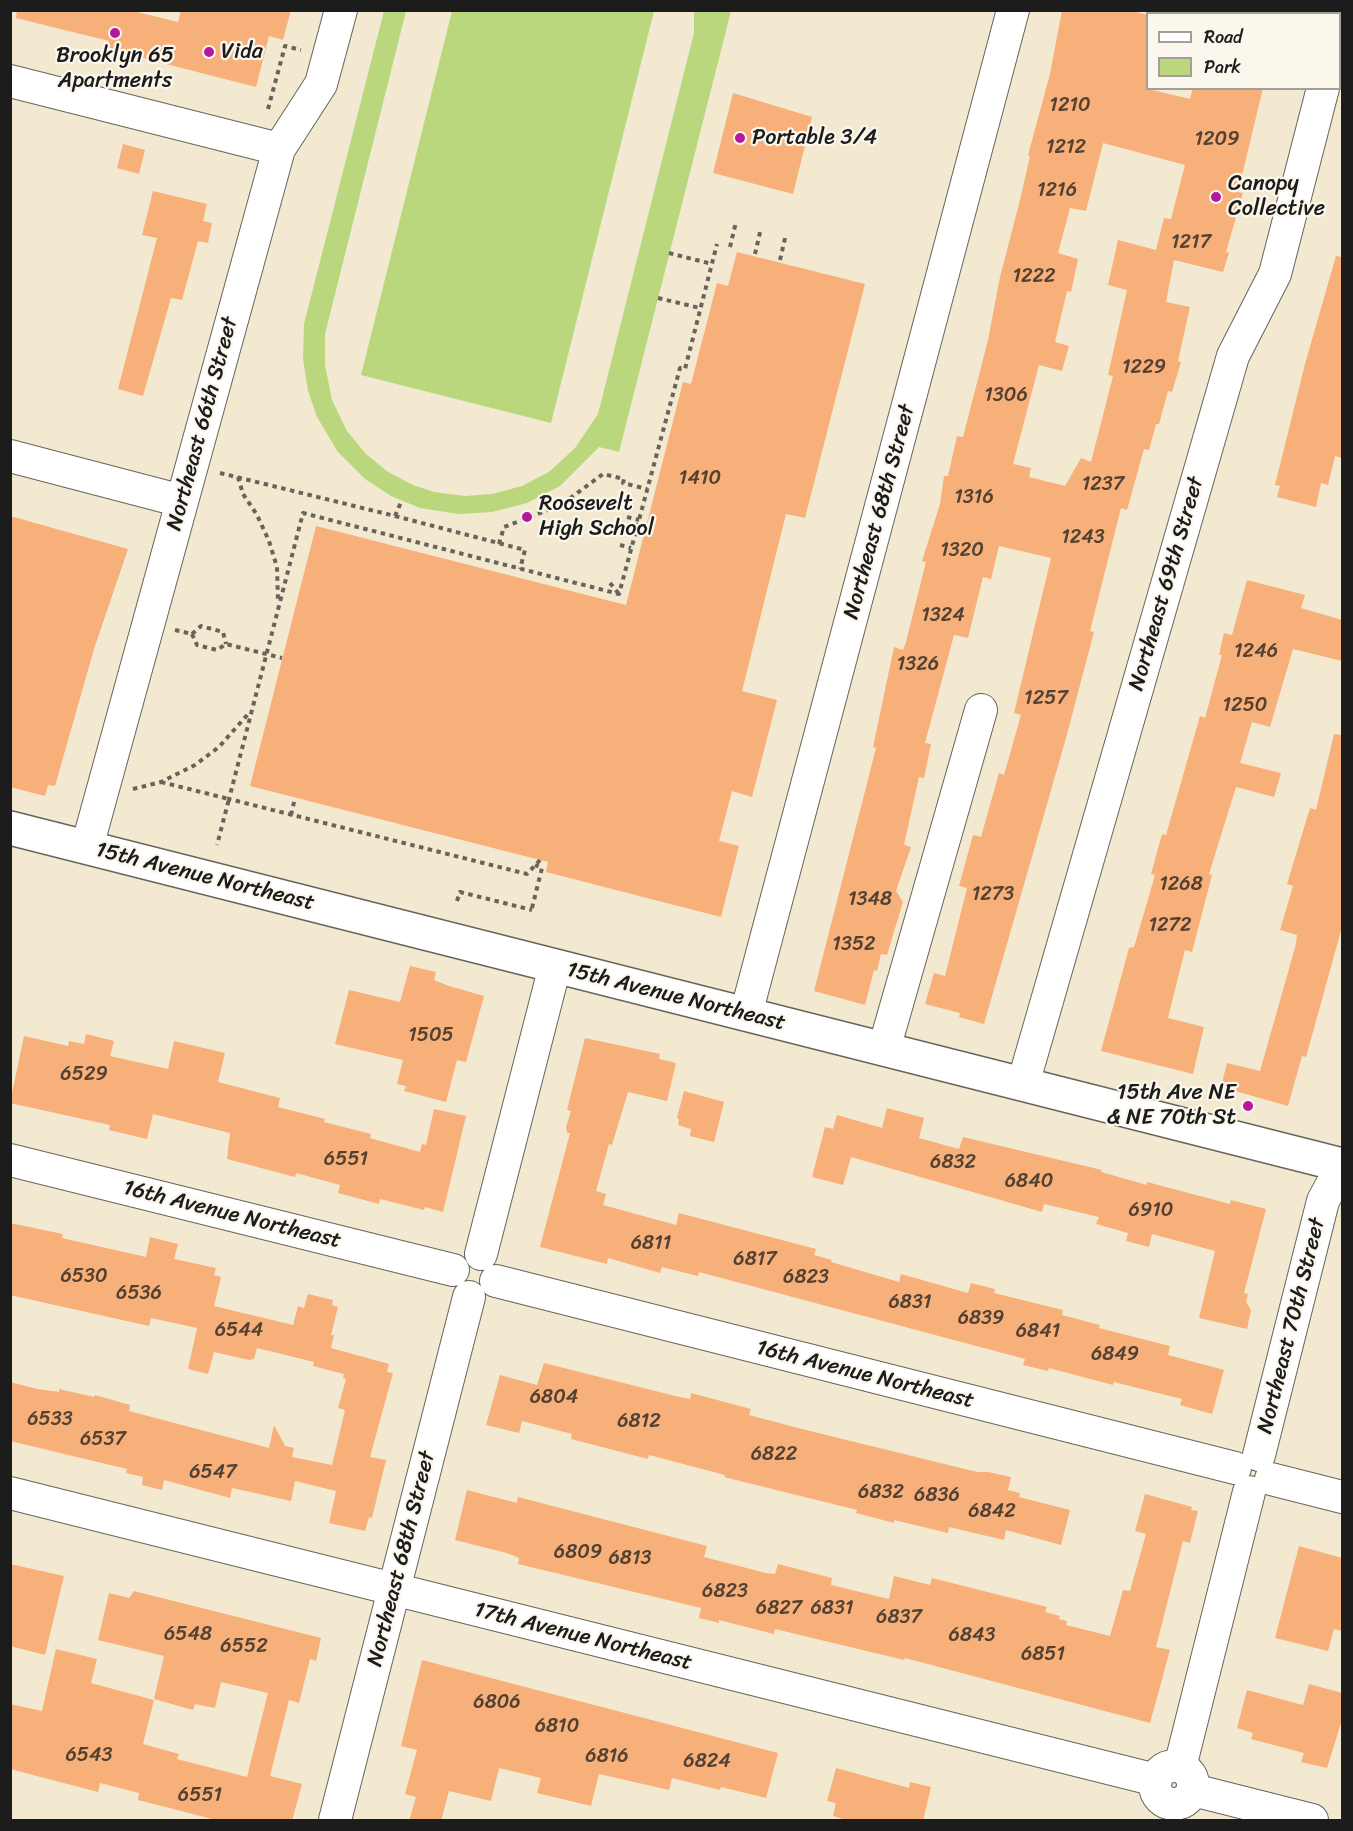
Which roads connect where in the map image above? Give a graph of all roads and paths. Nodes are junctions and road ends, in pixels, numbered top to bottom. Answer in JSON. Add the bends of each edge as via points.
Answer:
{"nodes":[{"id":1,"x":341,"y":10,"type":"edge"},
{"id":2,"x":1013,"y":10,"type":"edge"},
{"id":3,"x":302,"y":51,"type":"dead end"},
{"id":4,"x":10,"y":81,"type":"edge"},
{"id":5,"x":1322,"y":90,"type":"edge"},
{"id":6,"x":267,"y":111,"type":"dead end"},
{"id":7,"x":279,"y":149,"type":"junction"},
{"id":8,"x":736,"y":222,"type":"dead end"},
{"id":9,"x":761,"y":228,"type":"dead end"},
{"id":10,"x":786,"y":234,"type":"dead end"},
{"id":11,"x":717,"y":244,"type":"dead end"},
{"id":12,"x":729,"y":247,"type":"dead end"},
{"id":13,"x":669,"y":253,"type":"dead end"},
{"id":14,"x":754,"y":254,"type":"dead end"},
{"id":15,"x":780,"y":260,"type":"dead end"},
{"id":16,"x":712,"y":264,"type":"junction"},
{"id":17,"x":658,"y":298,"type":"dead end"},
{"id":18,"x":700,"y":309,"type":"junction"},
{"id":19,"x":10,"y":456,"type":"edge"},
{"id":20,"x":219,"y":472,"type":"dead end"},
{"id":21,"x":238,"y":477,"type":"junction"},
{"id":22,"x":648,"y":489,"type":"junction"},
{"id":23,"x":402,"y":500,"type":"dead end"},
{"id":24,"x":182,"y":501,"type":"junction"},
{"id":25,"x":395,"y":516,"type":"junction"},
{"id":26,"x":627,"y":517,"type":"dead end"},
{"id":27,"x":639,"y":520,"type":"junction"},
{"id":28,"x":499,"y":544,"type":"junction"},
{"id":29,"x":620,"y":545,"type":"dead end"},
{"id":30,"x":631,"y":548,"type":"junction"},
{"id":31,"x":520,"y":569,"type":"junction"},
{"id":32,"x":551,"y":569,"type":"dead end"},
{"id":33,"x":576,"y":575,"type":"dead end"},
{"id":34,"x":549,"y":577,"type":"junction"},
{"id":35,"x":574,"y":583,"type":"junction"},
{"id":36,"x":610,"y":583,"type":"dead end"},
{"id":37,"x":619,"y":594,"type":"junction"},
{"id":38,"x":277,"y":610,"type":"junction"},
{"id":39,"x":174,"y":630,"type":"dead end"},
{"id":40,"x":192,"y":634,"type":"junction"},
{"id":41,"x":226,"y":644,"type":"junction"},
{"id":42,"x":266,"y":654,"type":"junction"},
{"id":43,"x":282,"y":658,"type":"dead end"},
{"id":44,"x":981,"y":710,"type":"dead end"},
{"id":45,"x":251,"y":711,"type":"junction"},
{"id":46,"x":161,"y":782,"type":"junction"},
{"id":47,"x":130,"y":788,"type":"dead end"},
{"id":48,"x":295,"y":798,"type":"dead end"},
{"id":49,"x":229,"y":799,"type":"junction"},
{"id":50,"x":291,"y":815,"type":"junction"},
{"id":51,"x":10,"y":828,"type":"edge"},
{"id":52,"x":217,"y":845,"type":"dead end"},
{"id":53,"x":87,"y":847,"type":"junction"},
{"id":54,"x":540,"y":860,"type":"dead end"},
{"id":55,"x":535,"y":865,"type":"junction"},
{"id":56,"x":457,"y":901,"type":"dead end"},
{"id":57,"x":555,"y":966,"type":"junction"},
{"id":58,"x":746,"y":1014,"type":"junction"},
{"id":59,"x":884,"y":1049,"type":"junction"},
{"id":60,"x":1023,"y":1084,"type":"junction"},
{"id":61,"x":10,"y":1160,"type":"edge"},
{"id":62,"x":1342,"y":1165,"type":"edge"},
{"id":63,"x":481,"y":1254,"type":"junction"},
{"id":64,"x":453,"y":1270,"type":"junction"},
{"id":65,"x":496,"y":1281,"type":"junction"},
{"id":66,"x":469,"y":1297,"type":"junction"},
{"id":67,"x":1254,"y":1473,"type":"junction"},
{"id":68,"x":10,"y":1493,"type":"edge"},
{"id":69,"x":1342,"y":1497,"type":"edge"},
{"id":70,"x":394,"y":1589,"type":"junction"},
{"id":71,"x":1173,"y":1792,"type":"edge"},
{"id":72,"x":335,"y":1821,"type":"edge"},
{"id":73,"x":1312,"y":1821,"type":"edge"}],
"edges":[{"from":1,"to":7,"type":"street","name":"Northeast 66th Street","via":[[321,84]]},
{"from":2,"to":58,"type":"street","name":"Northeast 68th Street"},
{"from":3,"to":6,"type":"path","via":[[285,46]]},
{"from":4,"to":7,"type":"street"},
{"from":5,"to":60,"type":"street","name":"Northeast 69th Street","via":[[1275,274],[1233,356]]},
{"from":7,"to":24,"type":"street","name":"Northeast 66th Street"},
{"from":8,"to":12,"type":"path"},
{"from":9,"to":14,"type":"path"},
{"from":10,"to":15,"type":"path"},
{"from":11,"to":16,"type":"path"},
{"from":13,"to":16,"type":"path"},
{"from":16,"to":18,"type":"path"},
{"from":17,"to":18,"type":"path"},
{"from":18,"to":22,"type":"path"},
{"from":19,"to":24,"type":"street"},
{"from":20,"to":21,"type":"path"},
{"from":21,"to":25,"type":"path"},
{"from":21,"to":38,"type":"path","via":[[243,494],[264,528],[277,567]]},
{"from":22,"to":27,"type":"path"},
{"from":22,"to":28,"type":"path","via":[[603,474],[561,505],[504,527]]},
{"from":23,"to":25,"type":"path"},
{"from":24,"to":53,"type":"street","name":"Northeast 66th Street"},
{"from":25,"to":28,"type":"path"},
{"from":26,"to":27,"type":"path"},
{"from":27,"to":30,"type":"path"},
{"from":28,"to":31,"type":"path","via":[[525,550]]},
{"from":29,"to":30,"type":"path"},
{"from":30,"to":37,"type":"path"},
{"from":31,"to":34,"type":"path"},
{"from":31,"to":38,"type":"path","via":[[303,513]]},
{"from":32,"to":34,"type":"path"},
{"from":33,"to":35,"type":"path"},
{"from":34,"to":35,"type":"path"},
{"from":35,"to":37,"type":"path"},
{"from":36,"to":37,"type":"path"},
{"from":38,"to":42,"type":"path"},
{"from":39,"to":40,"type":"path"},
{"from":40,"to":41,"type":"path","via":[[197,645],[217,651]]},
{"from":40,"to":41,"type":"path","via":[[201,626],[223,632]]},
{"from":41,"to":42,"type":"path"},
{"from":42,"to":43,"type":"path"},
{"from":42,"to":45,"type":"path"},
{"from":44,"to":59,"type":"street"},
{"from":45,"to":46,"type":"path","via":[[219,747],[195,765]]},
{"from":45,"to":49,"type":"path"},
{"from":46,"to":47,"type":"path"},
{"from":46,"to":49,"type":"path"},
{"from":48,"to":50,"type":"path"},
{"from":49,"to":50,"type":"path"},
{"from":49,"to":52,"type":"path"},
{"from":50,"to":55,"type":"path","via":[[527,874]]},
{"from":51,"to":53,"type":"main road","name":"15th Avenue Northeast"},
{"from":53,"to":57,"type":"main road","name":"15th Avenue Northeast"},
{"from":54,"to":55,"type":"path"},
{"from":55,"to":56,"type":"path","via":[[542,868],[532,909],[460,892]]},
{"from":57,"to":58,"type":"main road","name":"15th Avenue Northeast"},
{"from":57,"to":63,"type":"street"},
{"from":58,"to":59,"type":"main road","name":"15th Avenue Northeast"},
{"from":59,"to":60,"type":"main road","name":"15th Avenue Northeast"},
{"from":60,"to":62,"type":"main road","name":"15th Avenue Northeast"},
{"from":61,"to":64,"type":"street","name":"16th Avenue Northeast"},
{"from":62,"to":67,"type":"street","name":"Northeast 70th Street","via":[[1323,1201]]},
{"from":63,"to":64,"type":"street","via":[[465,1255]]},
{"from":63,"to":65,"type":"street","via":[[492,1261]]},
{"from":64,"to":66,"type":"street","via":[[455,1285]]},
{"from":65,"to":66,"type":"street","via":[[487,1294]]},
{"from":65,"to":67,"type":"street","name":"16th Avenue Northeast"},
{"from":66,"to":70,"type":"street","name":"Northeast 68th Street"},
{"from":67,"to":69,"type":"street","name":"16th Avenue Northeast"},
{"from":67,"to":71,"type":"street","name":"Northeast 70th Street"},
{"from":68,"to":70,"type":"street","name":"17th Avenue Northeast"},
{"from":70,"to":71,"type":"street","name":"17th Avenue Northeast"},
{"from":70,"to":72,"type":"street","name":"Northeast 68th Street"},
{"from":71,"to":73,"type":"street","name":"17th Avenue Northeast"}]}
